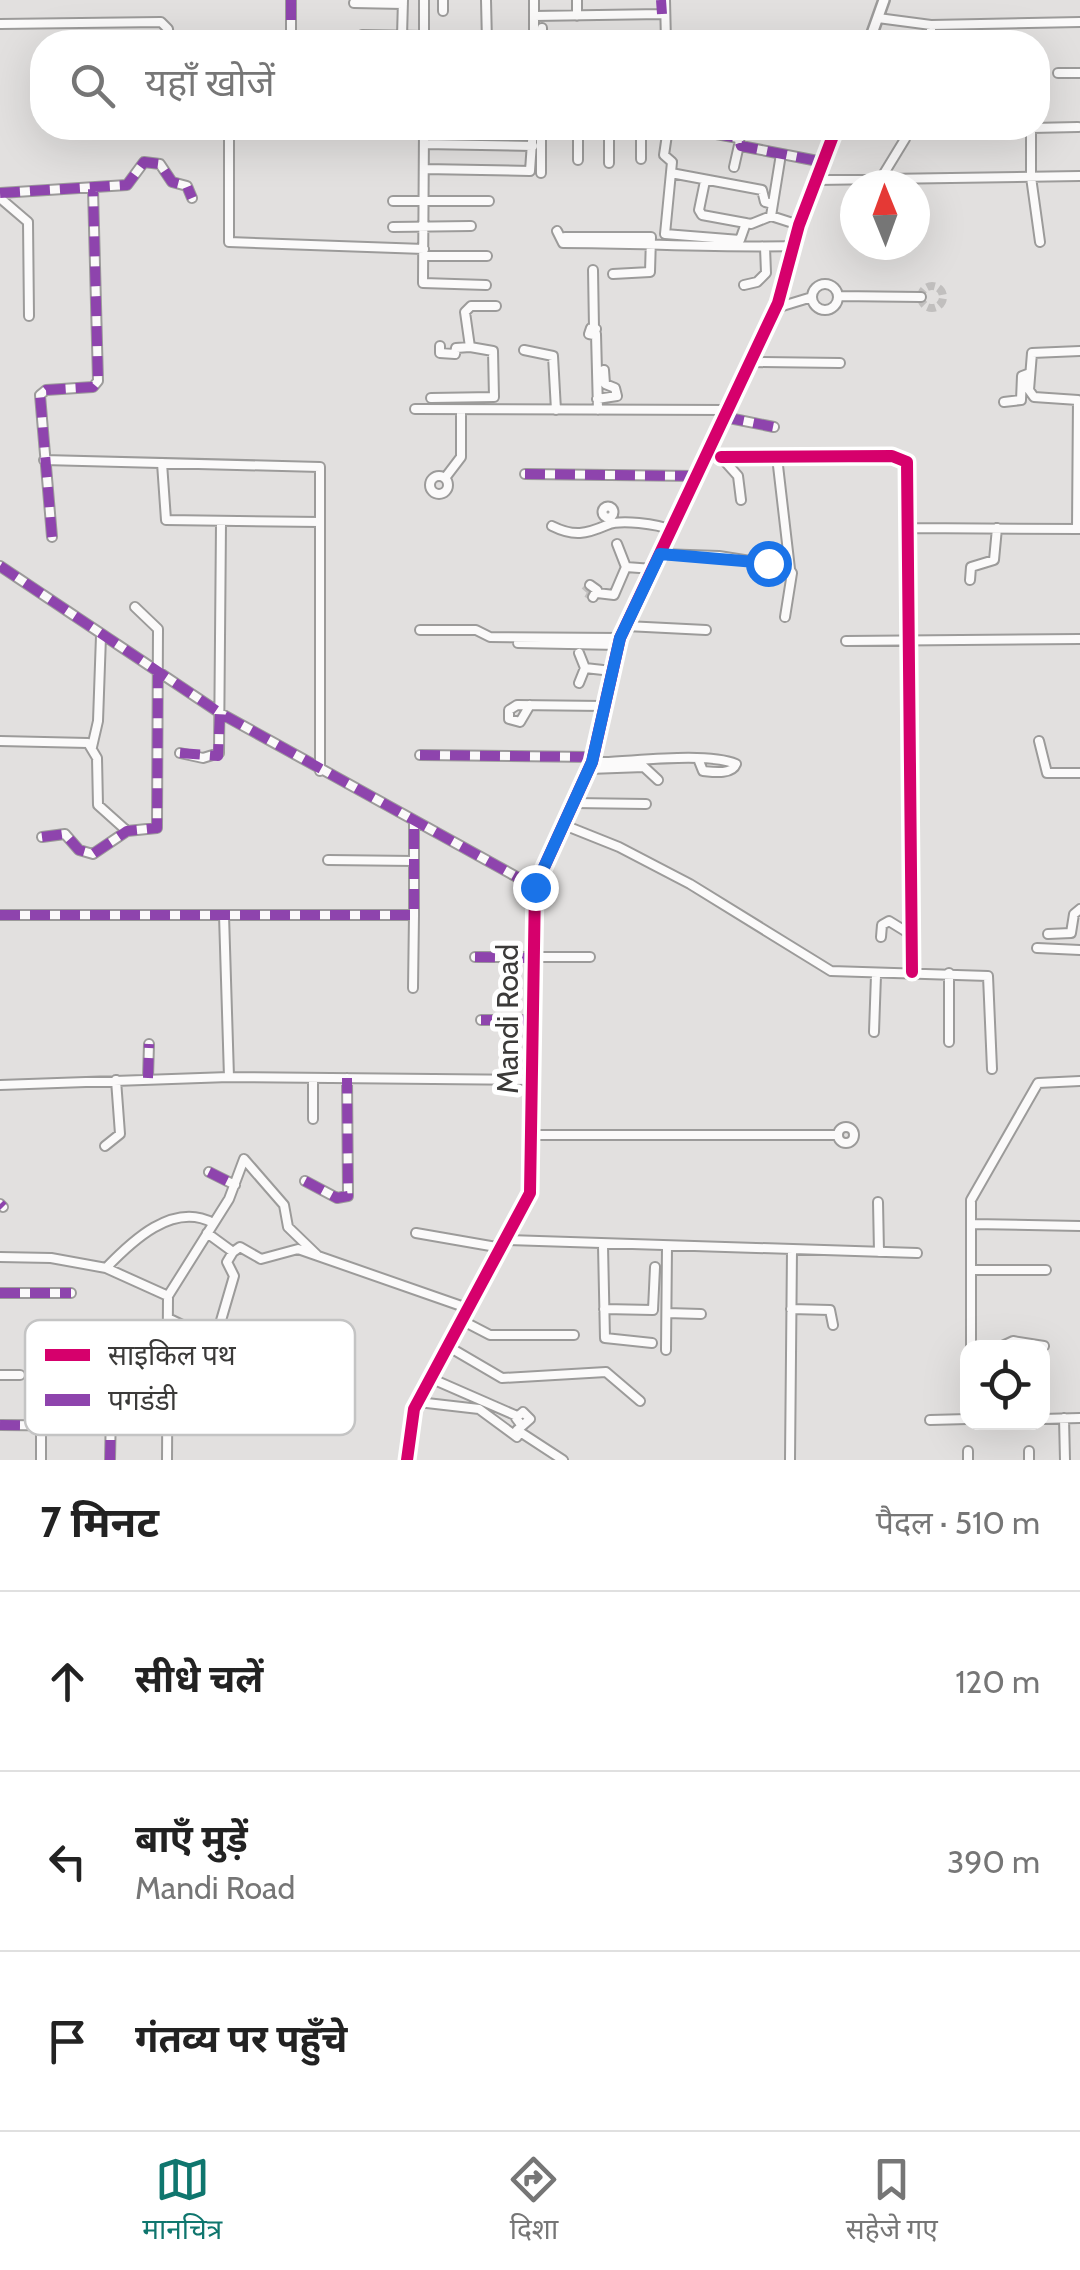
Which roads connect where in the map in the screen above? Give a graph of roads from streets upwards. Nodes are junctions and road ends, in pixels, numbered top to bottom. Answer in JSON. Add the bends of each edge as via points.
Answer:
{"nodes":[{"id":1,"x":291,"y":0,"type":"edge"},
{"id":2,"x":424,"y":0,"type":"edge"},
{"id":3,"x":443,"y":0,"type":"edge"},
{"id":4,"x":486,"y":0,"type":"edge"},
{"id":5,"x":534,"y":0,"type":"edge"},
{"id":6,"x":577,"y":0,"type":"edge"},
{"id":7,"x":614,"y":0,"type":"edge"},
{"id":8,"x":638,"y":0,"type":"edge"},
{"id":9,"x":663,"y":0,"type":"edge"},
{"id":10,"x":884,"y":0,"type":"edge"},
{"id":11,"x":402,"y":2,"type":"edge"},
{"id":12,"x":354,"y":4,"type":"dead end"},
{"id":13,"x":443,"y":11,"type":"dead end"},
{"id":14,"x":638,"y":14,"type":"junction"},
{"id":15,"x":662,"y":14,"type":"junction"},
{"id":16,"x":614,"y":15,"type":"junction"},
{"id":17,"x":534,"y":16,"type":"junction"},
{"id":18,"x":577,"y":16,"type":"junction"},
{"id":19,"x":878,"y":18,"type":"junction"},
{"id":20,"x":1080,"y":22,"type":"edge"},
{"id":21,"x":0,"y":24,"type":"edge"},
{"id":22,"x":931,"y":26,"type":"junction"},
{"id":23,"x":168,"y":30,"type":"edge"},
{"id":24,"x":291,"y":30,"type":"edge"},
{"id":25,"x":402,"y":30,"type":"edge"},
{"id":26,"x":424,"y":30,"type":"edge"},
{"id":27,"x":487,"y":30,"type":"edge"},
{"id":28,"x":534,"y":30,"type":"edge"},
{"id":29,"x":663,"y":30,"type":"edge"},
{"id":30,"x":664,"y":30,"type":"edge"},
{"id":31,"x":874,"y":30,"type":"edge"},
{"id":32,"x":931,"y":30,"type":"edge"},
{"id":33,"x":1058,"y":72,"type":"dead end"},
{"id":34,"x":1080,"y":73,"type":"edge"},
{"id":35,"x":1050,"y":128,"type":"edge"},
{"id":36,"x":1078,"y":128,"type":"edge"},
{"id":37,"x":228,"y":140,"type":"edge"},
{"id":38,"x":424,"y":140,"type":"edge"},
{"id":39,"x":533,"y":140,"type":"edge"},
{"id":40,"x":541,"y":140,"type":"edge"},
{"id":41,"x":578,"y":140,"type":"edge"},
{"id":42,"x":609,"y":140,"type":"edge"},
{"id":43,"x":640,"y":140,"type":"edge"},
{"id":44,"x":666,"y":140,"type":"edge"},
{"id":45,"x":738,"y":140,"type":"edge"},
{"id":46,"x":831,"y":140,"type":"edge"},
{"id":47,"x":905,"y":140,"type":"edge"},
{"id":48,"x":1032,"y":140,"type":"edge"},
{"id":49,"x":424,"y":144,"type":"junction"},
{"id":50,"x":739,"y":144,"type":"junction"},
{"id":51,"x":533,"y":146,"type":"junction"},
{"id":52,"x":780,"y":154,"type":"junction"},
{"id":53,"x":641,"y":159,"type":"dead end"},
{"id":54,"x":578,"y":160,"type":"dead end"},
{"id":55,"x":822,"y":162,"type":"junction"},
{"id":56,"x":609,"y":163,"type":"dead end"},
{"id":57,"x":734,"y":167,"type":"dead end"},
{"id":58,"x":424,"y":169,"type":"junction"},
{"id":59,"x":886,"y":170,"type":"edge"},
{"id":60,"x":541,"y":173,"type":"dead end"},
{"id":61,"x":671,"y":173,"type":"junction"},
{"id":62,"x":1080,"y":176,"type":"edge"},
{"id":63,"x":1032,"y":177,"type":"junction"},
{"id":64,"x":930,"y":179,"type":"edge"},
{"id":65,"x":817,"y":180,"type":"junction"},
{"id":66,"x":840,"y":180,"type":"edge"},
{"id":67,"x":705,"y":181,"type":"junction"},
{"id":68,"x":94,"y":189,"type":"junction"},
{"id":69,"x":0,"y":195,"type":"edge"},
{"id":70,"x":192,"y":198,"type":"dead end"},
{"id":71,"x":393,"y":201,"type":"dead end"},
{"id":72,"x":424,"y":201,"type":"junction"},
{"id":73,"x":489,"y":201,"type":"dead end"},
{"id":74,"x":772,"y":204,"type":"junction"},
{"id":75,"x":771,"y":216,"type":"junction"},
{"id":76,"x":746,"y":223,"type":"junction"},
{"id":77,"x":471,"y":226,"type":"dead end"},
{"id":78,"x":799,"y":226,"type":"junction"},
{"id":79,"x":393,"y":227,"type":"dead end"},
{"id":80,"x":424,"y":227,"type":"junction"},
{"id":81,"x":561,"y":234,"type":"dead end"},
{"id":82,"x":1040,"y":242,"type":"dead end"},
{"id":83,"x":653,"y":245,"type":"junction"},
{"id":84,"x":794,"y":246,"type":"junction"},
{"id":85,"x":765,"y":247,"type":"junction"},
{"id":86,"x":424,"y":252,"type":"junction"},
{"id":87,"x":487,"y":256,"type":"dead end"},
{"id":88,"x":593,"y":270,"type":"dead end"},
{"id":89,"x":613,"y":274,"type":"dead end"},
{"id":90,"x":486,"y":284,"type":"dead end"},
{"id":91,"x":744,"y":285,"type":"dead end"},
{"id":92,"x":838,"y":296,"type":"junction"},
{"id":93,"x":812,"y":297,"type":"junction"},
{"id":94,"x":921,"y":298,"type":"dead end"},
{"id":95,"x":496,"y":306,"type":"dead end"},
{"id":96,"x":776,"y":308,"type":"junction"},
{"id":97,"x":29,"y":316,"type":"dead end"},
{"id":98,"x":440,"y":346,"type":"dead end"},
{"id":99,"x":470,"y":347,"type":"junction"},
{"id":100,"x":524,"y":350,"type":"dead end"},
{"id":101,"x":1080,"y":351,"type":"edge"},
{"id":102,"x":752,"y":362,"type":"junction"},
{"id":103,"x":840,"y":363,"type":"dead end"},
{"id":104,"x":604,"y":370,"type":"dead end"},
{"id":105,"x":1030,"y":373,"type":"junction"},
{"id":106,"x":431,"y":398,"type":"dead end"},
{"id":107,"x":448,"y":398,"type":"junction"},
{"id":108,"x":597,"y":399,"type":"junction"},
{"id":109,"x":1004,"y":402,"type":"dead end"},
{"id":110,"x":416,"y":409,"type":"dead end"},
{"id":111,"x":448,"y":410,"type":"junction"},
{"id":112,"x":461,"y":410,"type":"junction"},
{"id":113,"x":556,"y":410,"type":"junction"},
{"id":114,"x":598,"y":410,"type":"junction"},
{"id":115,"x":726,"y":414,"type":"junction"},
{"id":116,"x":774,"y":427,"type":"dead end"},
{"id":117,"x":778,"y":458,"type":"junction"},
{"id":118,"x":44,"y":460,"type":"junction"},
{"id":119,"x":162,"y":463,"type":"junction"},
{"id":120,"x":526,"y":474,"type":"dead end"},
{"id":121,"x":696,"y":476,"type":"junction"},
{"id":122,"x":445,"y":478,"type":"dead end"},
{"id":123,"x":742,"y":500,"type":"dead end"},
{"id":124,"x":320,"y":522,"type":"junction"},
{"id":125,"x":221,"y":523,"type":"junction"},
{"id":126,"x":552,"y":526,"type":"dead end"},
{"id":127,"x":909,"y":528,"type":"junction"},
{"id":128,"x":997,"y":528,"type":"junction"},
{"id":129,"x":1078,"y":529,"type":"edge"},
{"id":130,"x":672,"y":530,"type":"junction"},
{"id":131,"x":52,"y":537,"type":"dead end"},
{"id":132,"x":617,"y":544,"type":"dead end"},
{"id":133,"x":660,"y":554,"type":"junction"},
{"id":134,"x":0,"y":566,"type":"edge"},
{"id":135,"x":626,"y":568,"type":"junction"},
{"id":136,"x":653,"y":569,"type":"junction"},
{"id":137,"x":790,"y":569,"type":"junction"},
{"id":138,"x":970,"y":580,"type":"dead end"},
{"id":139,"x":593,"y":592,"type":"dead end"},
{"id":140,"x":134,"y":607,"type":"dead end"},
{"id":141,"x":786,"y":616,"type":"dead end"},
{"id":142,"x":626,"y":626,"type":"junction"},
{"id":143,"x":420,"y":630,"type":"dead end"},
{"id":144,"x":706,"y":630,"type":"dead end"},
{"id":145,"x":100,"y":636,"type":"junction"},
{"id":146,"x":910,"y":639,"type":"junction"},
{"id":147,"x":1080,"y":639,"type":"edge"},
{"id":148,"x":846,"y":641,"type":"dead end"},
{"id":149,"x":508,"y":642,"type":"dead end"},
{"id":150,"x":620,"y":642,"type":"junction"},
{"id":151,"x":579,"y":653,"type":"dead end"},
{"id":152,"x":586,"y":668,"type":"junction"},
{"id":153,"x":158,"y":669,"type":"junction"},
{"id":154,"x":612,"y":671,"type":"junction"},
{"id":155,"x":579,"y":683,"type":"dead end"},
{"id":156,"x":530,"y":706,"type":"dead end"},
{"id":157,"x":603,"y":706,"type":"junction"},
{"id":158,"x":220,"y":714,"type":"junction"},
{"id":159,"x":0,"y":741,"type":"edge"},
{"id":160,"x":1038,"y":741,"type":"dead end"},
{"id":161,"x":92,"y":747,"type":"junction"},
{"id":162,"x":180,"y":752,"type":"dead end"},
{"id":163,"x":420,"y":755,"type":"dead end"},
{"id":164,"x":699,"y":761,"type":"dead end"},
{"id":165,"x":591,"y":762,"type":"junction"},
{"id":166,"x":320,"y":771,"type":"junction"},
{"id":167,"x":1080,"y":774,"type":"edge"},
{"id":168,"x":658,"y":780,"type":"dead end"},
{"id":169,"x":574,"y":803,"type":"junction"},
{"id":170,"x":646,"y":804,"type":"dead end"},
{"id":171,"x":414,"y":824,"type":"junction"},
{"id":172,"x":564,"y":826,"type":"junction"},
{"id":173,"x":127,"y":831,"type":"junction"},
{"id":174,"x":42,"y":836,"type":"dead end"},
{"id":175,"x":328,"y":860,"type":"dead end"},
{"id":176,"x":414,"y":861,"type":"junction"},
{"id":177,"x":535,"y":887,"type":"junction"},
{"id":178,"x":1080,"y":909,"type":"edge"},
{"id":179,"x":0,"y":915,"type":"edge"},
{"id":180,"x":224,"y":915,"type":"junction"},
{"id":181,"x":414,"y":915,"type":"junction"},
{"id":182,"x":910,"y":934,"type":"junction"},
{"id":183,"x":1048,"y":934,"type":"dead end"},
{"id":184,"x":881,"y":936,"type":"dead end"},
{"id":185,"x":1037,"y":948,"type":"dead end"},
{"id":186,"x":1080,"y":950,"type":"edge"},
{"id":187,"x":590,"y":956,"type":"dead end"},
{"id":188,"x":475,"y":958,"type":"dead end"},
{"id":189,"x":532,"y":958,"type":"junction"},
{"id":190,"x":912,"y":972,"type":"junction"},
{"id":191,"x":949,"y":972,"type":"junction"},
{"id":192,"x":876,"y":975,"type":"junction"},
{"id":193,"x":413,"y":988,"type":"dead end"},
{"id":194,"x":481,"y":1020,"type":"dead end"},
{"id":195,"x":532,"y":1020,"type":"junction"},
{"id":196,"x":874,"y":1032,"type":"dead end"},
{"id":197,"x":949,"y":1042,"type":"dead end"},
{"id":198,"x":148,"y":1044,"type":"dead end"},
{"id":199,"x":992,"y":1068,"type":"dead end"},
{"id":200,"x":230,"y":1077,"type":"junction"},
{"id":201,"x":148,"y":1078,"type":"junction"},
{"id":202,"x":314,"y":1078,"type":"junction"},
{"id":203,"x":347,"y":1078,"type":"junction"},
{"id":204,"x":116,"y":1080,"type":"junction"},
{"id":205,"x":532,"y":1080,"type":"junction"},
{"id":206,"x":1080,"y":1081,"type":"edge"},
{"id":207,"x":0,"y":1085,"type":"edge"},
{"id":208,"x":313,"y":1119,"type":"dead end"},
{"id":209,"x":533,"y":1135,"type":"junction"},
{"id":210,"x":838,"y":1135,"type":"dead end"},
{"id":211,"x":106,"y":1146,"type":"dead end"},
{"id":212,"x":209,"y":1172,"type":"dead end"},
{"id":213,"x":305,"y":1181,"type":"dead end"},
{"id":214,"x":235,"y":1185,"type":"junction"},
{"id":215,"x":878,"y":1202,"type":"dead end"},
{"id":216,"x":213,"y":1224,"type":"junction"},
{"id":217,"x":972,"y":1224,"type":"junction"},
{"id":218,"x":1080,"y":1226,"type":"edge"},
{"id":219,"x":207,"y":1233,"type":"junction"},
{"id":220,"x":416,"y":1233,"type":"dead end"},
{"id":221,"x":505,"y":1244,"type":"junction"},
{"id":222,"x":602,"y":1246,"type":"junction"},
{"id":223,"x":667,"y":1248,"type":"junction"},
{"id":224,"x":792,"y":1250,"type":"junction"},
{"id":225,"x":233,"y":1252,"type":"junction"},
{"id":226,"x":879,"y":1252,"type":"junction"},
{"id":227,"x":917,"y":1253,"type":"dead end"},
{"id":228,"x":317,"y":1254,"type":"junction"},
{"id":229,"x":0,"y":1257,"type":"edge"},
{"id":230,"x":654,"y":1267,"type":"dead end"},
{"id":231,"x":106,"y":1268,"type":"junction"},
{"id":232,"x":972,"y":1270,"type":"junction"},
{"id":233,"x":1046,"y":1270,"type":"dead end"},
{"id":234,"x":0,"y":1293,"type":"edge"},
{"id":235,"x":71,"y":1293,"type":"dead end"},
{"id":236,"x":168,"y":1296,"type":"junction"},
{"id":237,"x":791,"y":1309,"type":"junction"},
{"id":238,"x":470,"y":1310,"type":"junction"},
{"id":239,"x":604,"y":1310,"type":"junction"},
{"id":240,"x":667,"y":1313,"type":"junction"},
{"id":241,"x":701,"y":1314,"type":"dead end"},
{"id":242,"x":172,"y":1320,"type":"edge"},
{"id":243,"x":221,"y":1320,"type":"edge"},
{"id":244,"x":464,"y":1321,"type":"junction"},
{"id":245,"x":834,"y":1325,"type":"dead end"},
{"id":246,"x":574,"y":1335,"type":"dead end"},
{"id":247,"x":971,"y":1340,"type":"edge"},
{"id":248,"x":652,"y":1343,"type":"dead end"},
{"id":249,"x":449,"y":1346,"type":"junction"},
{"id":250,"x":666,"y":1350,"type":"dead end"},
{"id":251,"x":20,"y":1375,"type":"dead end"},
{"id":252,"x":0,"y":1376,"type":"edge"},
{"id":253,"x":430,"y":1378,"type":"junction"},
{"id":254,"x":640,"y":1401,"type":"dead end"},
{"id":255,"x":418,"y":1402,"type":"junction"},
{"id":256,"x":1050,"y":1418,"type":"edge"},
{"id":257,"x":1064,"y":1418,"type":"junction"},
{"id":258,"x":1080,"y":1418,"type":"edge"},
{"id":259,"x":960,"y":1419,"type":"edge"},
{"id":260,"x":930,"y":1420,"type":"dead end"},
{"id":261,"x":0,"y":1425,"type":"edge"},
{"id":262,"x":25,"y":1426,"type":"edge"},
{"id":263,"x":168,"y":1435,"type":"edge"},
{"id":264,"x":517,"y":1437,"type":"dead end"},
{"id":265,"x":167,"y":1460,"type":"edge"},
{"id":266,"x":407,"y":1460,"type":"edge"},
{"id":267,"x":562,"y":1460,"type":"edge"},
{"id":268,"x":790,"y":1460,"type":"edge"},
{"id":269,"x":1066,"y":1460,"type":"edge"}],
"edges":[{"from":1,"to":24,"type":"street"},
{"from":2,"to":26,"type":"street"},
{"from":3,"to":13,"type":"street"},
{"from":4,"to":27,"type":"street"},
{"from":5,"to":17,"type":"street"},
{"from":6,"to":18,"type":"street"},
{"from":7,"to":16,"type":"street"},
{"from":8,"to":14,"type":"street"},
{"from":9,"to":15,"type":"street"},
{"from":9,"to":30,"type":"street"},
{"from":10,"to":19,"type":"street"},
{"from":11,"to":12,"type":"street"},
{"from":11,"to":25,"type":"street"},
{"from":14,"to":15,"type":"street"},
{"from":14,"to":16,"type":"street"},
{"from":15,"to":29,"type":"street"},
{"from":16,"to":18,"type":"street"},
{"from":17,"to":18,"type":"street"},
{"from":17,"to":28,"type":"street"},
{"from":19,"to":22,"type":"street"},
{"from":19,"to":31,"type":"street"},
{"from":20,"to":22,"type":"street"},
{"from":21,"to":23,"type":"street","via":[[162,22]]},
{"from":22,"to":32,"type":"street"},
{"from":33,"to":34,"type":"street"},
{"from":35,"to":36,"type":"street"},
{"from":37,"to":86,"type":"street","via":[[230,242]]},
{"from":38,"to":49,"type":"street"},
{"from":39,"to":51,"type":"street"},
{"from":40,"to":60,"type":"street"},
{"from":41,"to":54,"type":"street"},
{"from":42,"to":56,"type":"street"},
{"from":43,"to":53,"type":"street"},
{"from":44,"to":61,"type":"street"},
{"from":45,"to":50,"type":"street"},
{"from":46,"to":55,"type":"street","name":"Mandi Road"},
{"from":47,"to":59,"type":"street"},
{"from":48,"to":63,"type":"street"},
{"from":49,"to":51,"type":"street"},
{"from":49,"to":58,"type":"street"},
{"from":50,"to":52,"type":"street"},
{"from":50,"to":57,"type":"street"},
{"from":51,"to":58,"type":"street","via":[[530,171]]},
{"from":52,"to":55,"type":"street"},
{"from":52,"to":74,"type":"street"},
{"from":55,"to":65,"type":"street","name":"Mandi Road"},
{"from":58,"to":72,"type":"street"},
{"from":61,"to":67,"type":"street"},
{"from":61,"to":76,"type":"street","via":[[665,234],[740,240]]},
{"from":62,"to":63,"type":"street"},
{"from":63,"to":64,"type":"street"},
{"from":63,"to":82,"type":"street"},
{"from":65,"to":66,"type":"street"},
{"from":65,"to":78,"type":"street","name":"Mandi Road"},
{"from":67,"to":74,"type":"street","via":[[762,190]]},
{"from":67,"to":76,"type":"street","via":[[700,214]]},
{"from":68,"to":69,"type":"street"},
{"from":68,"to":70,"type":"street","via":[[127,184],[141,164],[155,163]]},
{"from":68,"to":118,"type":"street","via":[[99,379],[93,387],[42,391]]},
{"from":69,"to":97,"type":"street","via":[[28,222]]},
{"from":71,"to":72,"type":"street"},
{"from":72,"to":73,"type":"street"},
{"from":72,"to":80,"type":"street"},
{"from":74,"to":75,"type":"street"},
{"from":75,"to":76,"type":"street"},
{"from":75,"to":78,"type":"street"},
{"from":77,"to":80,"type":"street"},
{"from":78,"to":84,"type":"street","name":"Mandi Road"},
{"from":79,"to":80,"type":"street"},
{"from":80,"to":86,"type":"street"},
{"from":81,"to":83,"type":"street","via":[[563,243]]},
{"from":83,"to":85,"type":"street"},
{"from":83,"to":89,"type":"street","via":[[650,272]]},
{"from":84,"to":85,"type":"street"},
{"from":84,"to":96,"type":"street","name":"Mandi Road"},
{"from":85,"to":91,"type":"street","via":[[766,273]]},
{"from":86,"to":87,"type":"street"},
{"from":86,"to":90,"type":"street","via":[[424,284]]},
{"from":88,"to":108,"type":"street"},
{"from":92,"to":93,"type":"street","via":[[825,284]]},
{"from":92,"to":93,"type":"street","via":[[826,310]]},
{"from":92,"to":94,"type":"street"},
{"from":93,"to":96,"type":"street"},
{"from":95,"to":99,"type":"street","via":[[465,310]]},
{"from":96,"to":102,"type":"street","name":"Mandi Road"},
{"from":98,"to":99,"type":"street","via":[[446,355]]},
{"from":99,"to":107,"type":"street","via":[[493,351],[494,397]]},
{"from":100,"to":113,"type":"street","via":[[554,356]]},
{"from":101,"to":105,"type":"street","via":[[1032,353]]},
{"from":102,"to":103,"type":"street"},
{"from":102,"to":115,"type":"street","name":"Mandi Road"},
{"from":104,"to":108,"type":"street","via":[[604,384],[617,396]]},
{"from":105,"to":109,"type":"street","via":[[1022,376],[1021,400]]},
{"from":105,"to":129,"type":"street","via":[[1032,396],[1078,400]]},
{"from":106,"to":107,"type":"street"},
{"from":107,"to":111,"type":"street"},
{"from":108,"to":114,"type":"street"},
{"from":110,"to":111,"type":"street"},
{"from":111,"to":112,"type":"street"},
{"from":112,"to":113,"type":"street"},
{"from":112,"to":122,"type":"street","via":[[461,460]]},
{"from":113,"to":114,"type":"street"},
{"from":114,"to":115,"type":"street"},
{"from":115,"to":116,"type":"street"},
{"from":115,"to":121,"type":"street","name":"Mandi Road"},
{"from":117,"to":123,"type":"street","via":[[721,457],[738,476]]},
{"from":117,"to":127,"type":"street","via":[[905,459]]},
{"from":117,"to":137,"type":"street"},
{"from":118,"to":119,"type":"street"},
{"from":118,"to":131,"type":"street"},
{"from":119,"to":124,"type":"street","via":[[320,466]]},
{"from":119,"to":125,"type":"street","via":[[165,519]]},
{"from":120,"to":121,"type":"street"},
{"from":121,"to":130,"type":"street","name":"Mandi Road"},
{"from":124,"to":125,"type":"street"},
{"from":124,"to":166,"type":"street"},
{"from":125,"to":158,"type":"street"},
{"from":126,"to":130,"type":"street","via":[[590,534],[610,520]]},
{"from":127,"to":128,"type":"street"},
{"from":127,"to":146,"type":"street"},
{"from":128,"to":129,"type":"street"},
{"from":128,"to":138,"type":"street","via":[[994,560],[971,567]]},
{"from":130,"to":133,"type":"street","name":"Mandi Road"},
{"from":132,"to":135,"type":"street"},
{"from":133,"to":136,"type":"street","name":"Mandi Road"},
{"from":133,"to":137,"type":"street"},
{"from":134,"to":145,"type":"street"},
{"from":135,"to":136,"type":"street"},
{"from":135,"to":139,"type":"street","via":[[614,595]]},
{"from":136,"to":142,"type":"street","name":"Mandi Road"},
{"from":137,"to":141,"type":"street"},
{"from":140,"to":153,"type":"street","via":[[158,629]]},
{"from":142,"to":144,"type":"street"},
{"from":142,"to":150,"type":"street","name":"Mandi Road"},
{"from":143,"to":150,"type":"street"},
{"from":145,"to":153,"type":"street"},
{"from":145,"to":161,"type":"street"},
{"from":146,"to":147,"type":"street"},
{"from":146,"to":148,"type":"street"},
{"from":146,"to":182,"type":"street"},
{"from":149,"to":150,"type":"street"},
{"from":150,"to":154,"type":"street","name":"Mandi Road"},
{"from":151,"to":152,"type":"street"},
{"from":152,"to":154,"type":"street"},
{"from":152,"to":155,"type":"street"},
{"from":153,"to":158,"type":"street"},
{"from":153,"to":173,"type":"street","via":[[158,826]]},
{"from":154,"to":157,"type":"street","name":"Mandi Road"},
{"from":156,"to":157,"type":"street"},
{"from":157,"to":165,"type":"street","name":"Mandi Road"},
{"from":158,"to":162,"type":"street","via":[[218,756]]},
{"from":158,"to":166,"type":"street"},
{"from":159,"to":161,"type":"street","via":[[78,740]]},
{"from":160,"to":167,"type":"street","via":[[1046,773]]},
{"from":161,"to":173,"type":"street","via":[[98,804]]},
{"from":163,"to":165,"type":"street"},
{"from":164,"to":165,"type":"street"},
{"from":165,"to":168,"type":"street","via":[[644,768]]},
{"from":165,"to":169,"type":"street","name":"Mandi Road"},
{"from":166,"to":171,"type":"street"},
{"from":169,"to":170,"type":"street"},
{"from":169,"to":172,"type":"street","name":"Mandi Road"},
{"from":171,"to":176,"type":"street"},
{"from":171,"to":177,"type":"street"},
{"from":172,"to":177,"type":"street","name":"Mandi Road"},
{"from":172,"to":192,"type":"street","via":[[690,884],[826,969]]},
{"from":173,"to":174,"type":"street","via":[[93,854],[65,834]]},
{"from":175,"to":176,"type":"street"},
{"from":176,"to":181,"type":"street"},
{"from":177,"to":189,"type":"street","name":"Mandi Road"},
{"from":178,"to":183,"type":"street","via":[[1071,933]]},
{"from":179,"to":180,"type":"street"},
{"from":180,"to":181,"type":"street"},
{"from":180,"to":200,"type":"street"},
{"from":181,"to":193,"type":"street"},
{"from":182,"to":184,"type":"street","via":[[889,921]]},
{"from":182,"to":190,"type":"street"},
{"from":185,"to":186,"type":"street"},
{"from":187,"to":189,"type":"street"},
{"from":188,"to":189,"type":"street"},
{"from":189,"to":195,"type":"street","name":"Mandi Road"},
{"from":190,"to":191,"type":"street"},
{"from":190,"to":192,"type":"street"},
{"from":191,"to":197,"type":"street"},
{"from":191,"to":199,"type":"street","via":[[989,977]]},
{"from":192,"to":196,"type":"street"},
{"from":194,"to":195,"type":"street"},
{"from":195,"to":205,"type":"street","name":"Mandi Road"},
{"from":198,"to":201,"type":"street"},
{"from":200,"to":201,"type":"street"},
{"from":200,"to":202,"type":"street"},
{"from":201,"to":204,"type":"street"},
{"from":202,"to":203,"type":"street"},
{"from":202,"to":208,"type":"street"},
{"from":203,"to":205,"type":"street"},
{"from":203,"to":213,"type":"street","via":[[348,1196],[337,1198]]},
{"from":204,"to":207,"type":"street"},
{"from":204,"to":211,"type":"street","via":[[120,1132]]},
{"from":205,"to":209,"type":"street","name":"Mandi Road"},
{"from":206,"to":217,"type":"street","via":[[1034,1086],[973,1194]]},
{"from":209,"to":210,"type":"street"},
{"from":209,"to":221,"type":"street","name":"Mandi Road","via":[[530,1193]]},
{"from":212,"to":214,"type":"street"},
{"from":214,"to":216,"type":"street"},
{"from":214,"to":228,"type":"street","via":[[246,1159],[284,1204],[288,1228]]},
{"from":215,"to":226,"type":"street"},
{"from":216,"to":219,"type":"street"},
{"from":216,"to":231,"type":"street","via":[[189,1216],[160,1225]]},
{"from":217,"to":218,"type":"street"},
{"from":217,"to":232,"type":"street"},
{"from":219,"to":225,"type":"street"},
{"from":219,"to":236,"type":"street"},
{"from":220,"to":221,"type":"street"},
{"from":221,"to":222,"type":"street"},
{"from":221,"to":238,"type":"street","name":"Mandi Road"},
{"from":222,"to":223,"type":"street"},
{"from":222,"to":239,"type":"street"},
{"from":223,"to":224,"type":"street"},
{"from":223,"to":240,"type":"street"},
{"from":224,"to":226,"type":"street"},
{"from":224,"to":237,"type":"street"},
{"from":225,"to":228,"type":"street","via":[[240,1247],[260,1259],[292,1248]]},
{"from":225,"to":243,"type":"street","via":[[226,1262],[234,1276]]},
{"from":226,"to":227,"type":"street"},
{"from":228,"to":238,"type":"street"},
{"from":229,"to":231,"type":"street"},
{"from":230,"to":239,"type":"street","via":[[653,1310]]},
{"from":231,"to":236,"type":"street"},
{"from":232,"to":233,"type":"street"},
{"from":232,"to":247,"type":"street"},
{"from":234,"to":235,"type":"street"},
{"from":236,"to":242,"type":"street"},
{"from":237,"to":245,"type":"street","via":[[830,1310]]},
{"from":237,"to":268,"type":"street"},
{"from":238,"to":244,"type":"street","name":"Mandi Road"},
{"from":239,"to":248,"type":"street","via":[[610,1342]]},
{"from":240,"to":241,"type":"street"},
{"from":240,"to":250,"type":"street"},
{"from":244,"to":246,"type":"street","via":[[490,1336]]},
{"from":244,"to":249,"type":"street","name":"Mandi Road"},
{"from":249,"to":253,"type":"street","name":"Mandi Road"},
{"from":249,"to":254,"type":"street","via":[[502,1378],[606,1372]]},
{"from":251,"to":252,"type":"street"},
{"from":253,"to":255,"type":"street","name":"Mandi Road"},
{"from":253,"to":267,"type":"street","via":[[517,1416],[522,1426],[516,1430]]},
{"from":255,"to":264,"type":"street","via":[[478,1409]]},
{"from":255,"to":266,"type":"street","name":"Mandi Road"},
{"from":256,"to":257,"type":"street"},
{"from":257,"to":258,"type":"street"},
{"from":257,"to":269,"type":"street"},
{"from":259,"to":260,"type":"street"},
{"from":261,"to":262,"type":"street"},
{"from":263,"to":265,"type":"street"}]}
